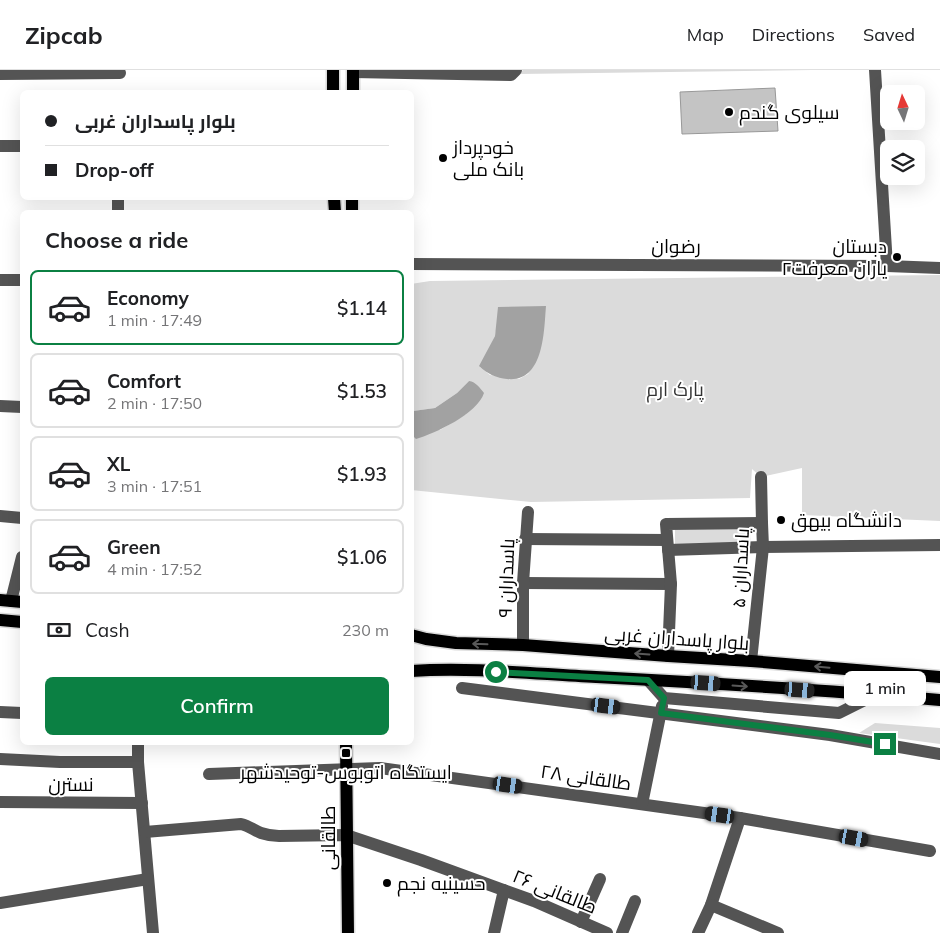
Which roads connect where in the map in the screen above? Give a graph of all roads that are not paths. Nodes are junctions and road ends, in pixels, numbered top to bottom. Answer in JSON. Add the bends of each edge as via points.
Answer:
{"nodes":[{"id":1,"x":334,"y":70,"type":"edge"},
{"id":2,"x":516,"y":70,"type":"edge"},
{"id":3,"x":876,"y":70,"type":"edge"},
{"id":4,"x":353,"y":71,"type":"edge"},
{"id":5,"x":120,"y":73,"type":"dead end"},
{"id":6,"x":0,"y":74,"type":"edge"},
{"id":7,"x":333,"y":90,"type":"edge"},
{"id":8,"x":353,"y":90,"type":"edge"},
{"id":9,"x":0,"y":146,"type":"edge"},
{"id":10,"x":20,"y":146,"type":"edge"},
{"id":11,"x":414,"y":264,"type":"edge"},
{"id":12,"x":887,"y":266,"type":"junction"},
{"id":13,"x":940,"y":268,"type":"edge"},
{"id":14,"x":0,"y":280,"type":"edge"},
{"id":15,"x":20,"y":280,"type":"edge"},
{"id":16,"x":0,"y":406,"type":"edge"},
{"id":17,"x":20,"y":407,"type":"edge"},
{"id":18,"x":761,"y":476,"type":"dead end"},
{"id":19,"x":528,"y":512,"type":"dead end"},
{"id":20,"x":0,"y":516,"type":"edge"},
{"id":21,"x":20,"y":518,"type":"edge"},
{"id":22,"x":762,"y":523,"type":"junction"},
{"id":23,"x":525,"y":539,"type":"junction"},
{"id":24,"x":667,"y":545,"type":"junction"},
{"id":25,"x":940,"y":545,"type":"edge"},
{"id":26,"x":763,"y":547,"type":"junction"},
{"id":27,"x":20,"y":565,"type":"edge"},
{"id":28,"x":523,"y":583,"type":"junction"},
{"id":29,"x":671,"y":584,"type":"junction"},
{"id":30,"x":11,"y":601,"type":"edge"},
{"id":31,"x":0,"y":620,"type":"edge"},
{"id":32,"x":20,"y":622,"type":"edge"},
{"id":33,"x":414,"y":636,"type":"edge"},
{"id":34,"x":523,"y":645,"type":"junction"},
{"id":35,"x":668,"y":656,"type":"junction"},
{"id":36,"x":751,"y":662,"type":"junction"},
{"id":37,"x":414,"y":671,"type":"edge"},
{"id":38,"x":940,"y":677,"type":"edge"},
{"id":39,"x":648,"y":680,"type":"junction"},
{"id":40,"x":462,"y":688,"type":"dead end"},
{"id":41,"x":875,"y":695,"type":"junction"},
{"id":42,"x":664,"y":698,"type":"junction"},
{"id":43,"x":940,"y":700,"type":"edge"},
{"id":44,"x":0,"y":712,"type":"edge"},
{"id":45,"x":20,"y":713,"type":"edge"},
{"id":46,"x":661,"y":713,"type":"junction"},
{"id":47,"x":138,"y":745,"type":"edge"},
{"id":48,"x":346,"y":745,"type":"edge"},
{"id":49,"x":940,"y":754,"type":"edge"},
{"id":50,"x":0,"y":759,"type":"edge"},
{"id":51,"x":138,"y":762,"type":"junction"},
{"id":52,"x":347,"y":768,"type":"junction"},
{"id":53,"x":209,"y":774,"type":"dead end"},
{"id":54,"x":0,"y":802,"type":"edge"},
{"id":55,"x":142,"y":803,"type":"junction"},
{"id":56,"x":642,"y":804,"type":"junction"},
{"id":57,"x":740,"y":818,"type":"junction"},
{"id":58,"x":145,"y":832,"type":"junction"},
{"id":59,"x":346,"y":835,"type":"junction"},
{"id":60,"x":930,"y":851,"type":"dead end"},
{"id":61,"x":148,"y":878,"type":"junction"},
{"id":62,"x":600,"y":879,"type":"dead end"},
{"id":63,"x":504,"y":890,"type":"junction"},
{"id":64,"x":635,"y":901,"type":"dead end"},
{"id":65,"x":0,"y":903,"type":"edge"},
{"id":66,"x":711,"y":905,"type":"junction"},
{"id":67,"x":581,"y":922,"type":"junction"},
{"id":68,"x":153,"y":933,"type":"edge"},
{"id":69,"x":348,"y":933,"type":"edge"},
{"id":70,"x":494,"y":933,"type":"edge"},
{"id":71,"x":607,"y":933,"type":"edge"},
{"id":72,"x":622,"y":933,"type":"edge"},
{"id":73,"x":698,"y":933,"type":"edge"},
{"id":74,"x":778,"y":933,"type":"edge"}],
"edges":[{"from":1,"to":7,"type":"main road"},
{"from":2,"to":4,"type":"street","via":[[511,75]]},
{"from":3,"to":12,"type":"street"},
{"from":4,"to":8,"type":"main road"},
{"from":5,"to":6,"type":"street"},
{"from":9,"to":10,"type":"street"},
{"from":11,"to":12,"type":"street","name":"رضوان"},
{"from":12,"to":13,"type":"street","name":"رضوان"},
{"from":14,"to":15,"type":"street"},
{"from":16,"to":17,"type":"street"},
{"from":18,"to":22,"type":"street","name":"پاسداران ۵"},
{"from":19,"to":23,"type":"street","name":"پاسداران ۹"},
{"from":20,"to":21,"type":"street"},
{"from":22,"to":24,"type":"street","via":[[666,524]]},
{"from":22,"to":26,"type":"street","name":"پاسداران ۵"},
{"from":23,"to":24,"type":"street"},
{"from":23,"to":28,"type":"street","name":"پاسداران ۹"},
{"from":24,"to":26,"type":"street"},
{"from":24,"to":29,"type":"street"},
{"from":25,"to":26,"type":"street"},
{"from":26,"to":36,"type":"street","name":"پاسداران ۵"},
{"from":27,"to":30,"type":"street"},
{"from":28,"to":29,"type":"street"},
{"from":28,"to":34,"type":"street","name":"پاسداران ۹"},
{"from":29,"to":35,"type":"street"},
{"from":31,"to":32,"type":"main road"},
{"from":34,"to":33,"type":"main road","name":"بلوار پاسداران غربی","one_way":true,"via":[[456,643]]},
{"from":35,"to":34,"type":"main road","name":"بلوار پاسداران غربی","one_way":true},
{"from":35,"to":36,"type":"main road","name":"بلوار پاسداران غربی"},
{"from":38,"to":36,"type":"main road","name":"بلوار پاسداران غربی","one_way":true},
{"from":37,"to":39,"type":"main road","via":[[458,670]]},
{"from":39,"to":41,"type":"main road","one_way":true},
{"from":39,"to":42,"type":"street"},
{"from":40,"to":46,"type":"street"},
{"from":41,"to":42,"type":"street","via":[[839,714]]},
{"from":41,"to":43,"type":"main road"},
{"from":42,"to":46,"type":"street"},
{"from":44,"to":45,"type":"street"},
{"from":46,"to":49,"type":"street","via":[[830,735]]},
{"from":46,"to":56,"type":"street"},
{"from":47,"to":51,"type":"street"},
{"from":48,"to":52,"type":"main road","name":"طالقانی"},
{"from":50,"to":51,"type":"street"},
{"from":51,"to":55,"type":"street"},
{"from":52,"to":53,"type":"street","name":"طالقانی ۲۸"},
{"from":52,"to":56,"type":"street","name":"طالقانی ۲۸","via":[[380,768]]},
{"from":52,"to":59,"type":"main road","name":"طالقانی"},
{"from":54,"to":55,"type":"street","name":"نسترن"},
{"from":55,"to":58,"type":"street"},
{"from":56,"to":57,"type":"street"},
{"from":57,"to":60,"type":"street"},
{"from":57,"to":66,"type":"street"},
{"from":58,"to":59,"type":"street","name":"طالقانی ۲۶","via":[[241,824],[268,835]]},
{"from":58,"to":61,"type":"street"},
{"from":59,"to":63,"type":"street","name":"طالقانی ۲۶"},
{"from":59,"to":69,"type":"main road","name":"طالقانی"},
{"from":61,"to":65,"type":"street"},
{"from":61,"to":68,"type":"street"},
{"from":62,"to":67,"type":"street"},
{"from":63,"to":67,"type":"street","name":"طالقانی ۲۶"},
{"from":63,"to":70,"type":"street"},
{"from":64,"to":72,"type":"street"},
{"from":66,"to":73,"type":"street"},
{"from":66,"to":74,"type":"street"},
{"from":67,"to":71,"type":"street","name":"طالقانی ۲۶"}]}
